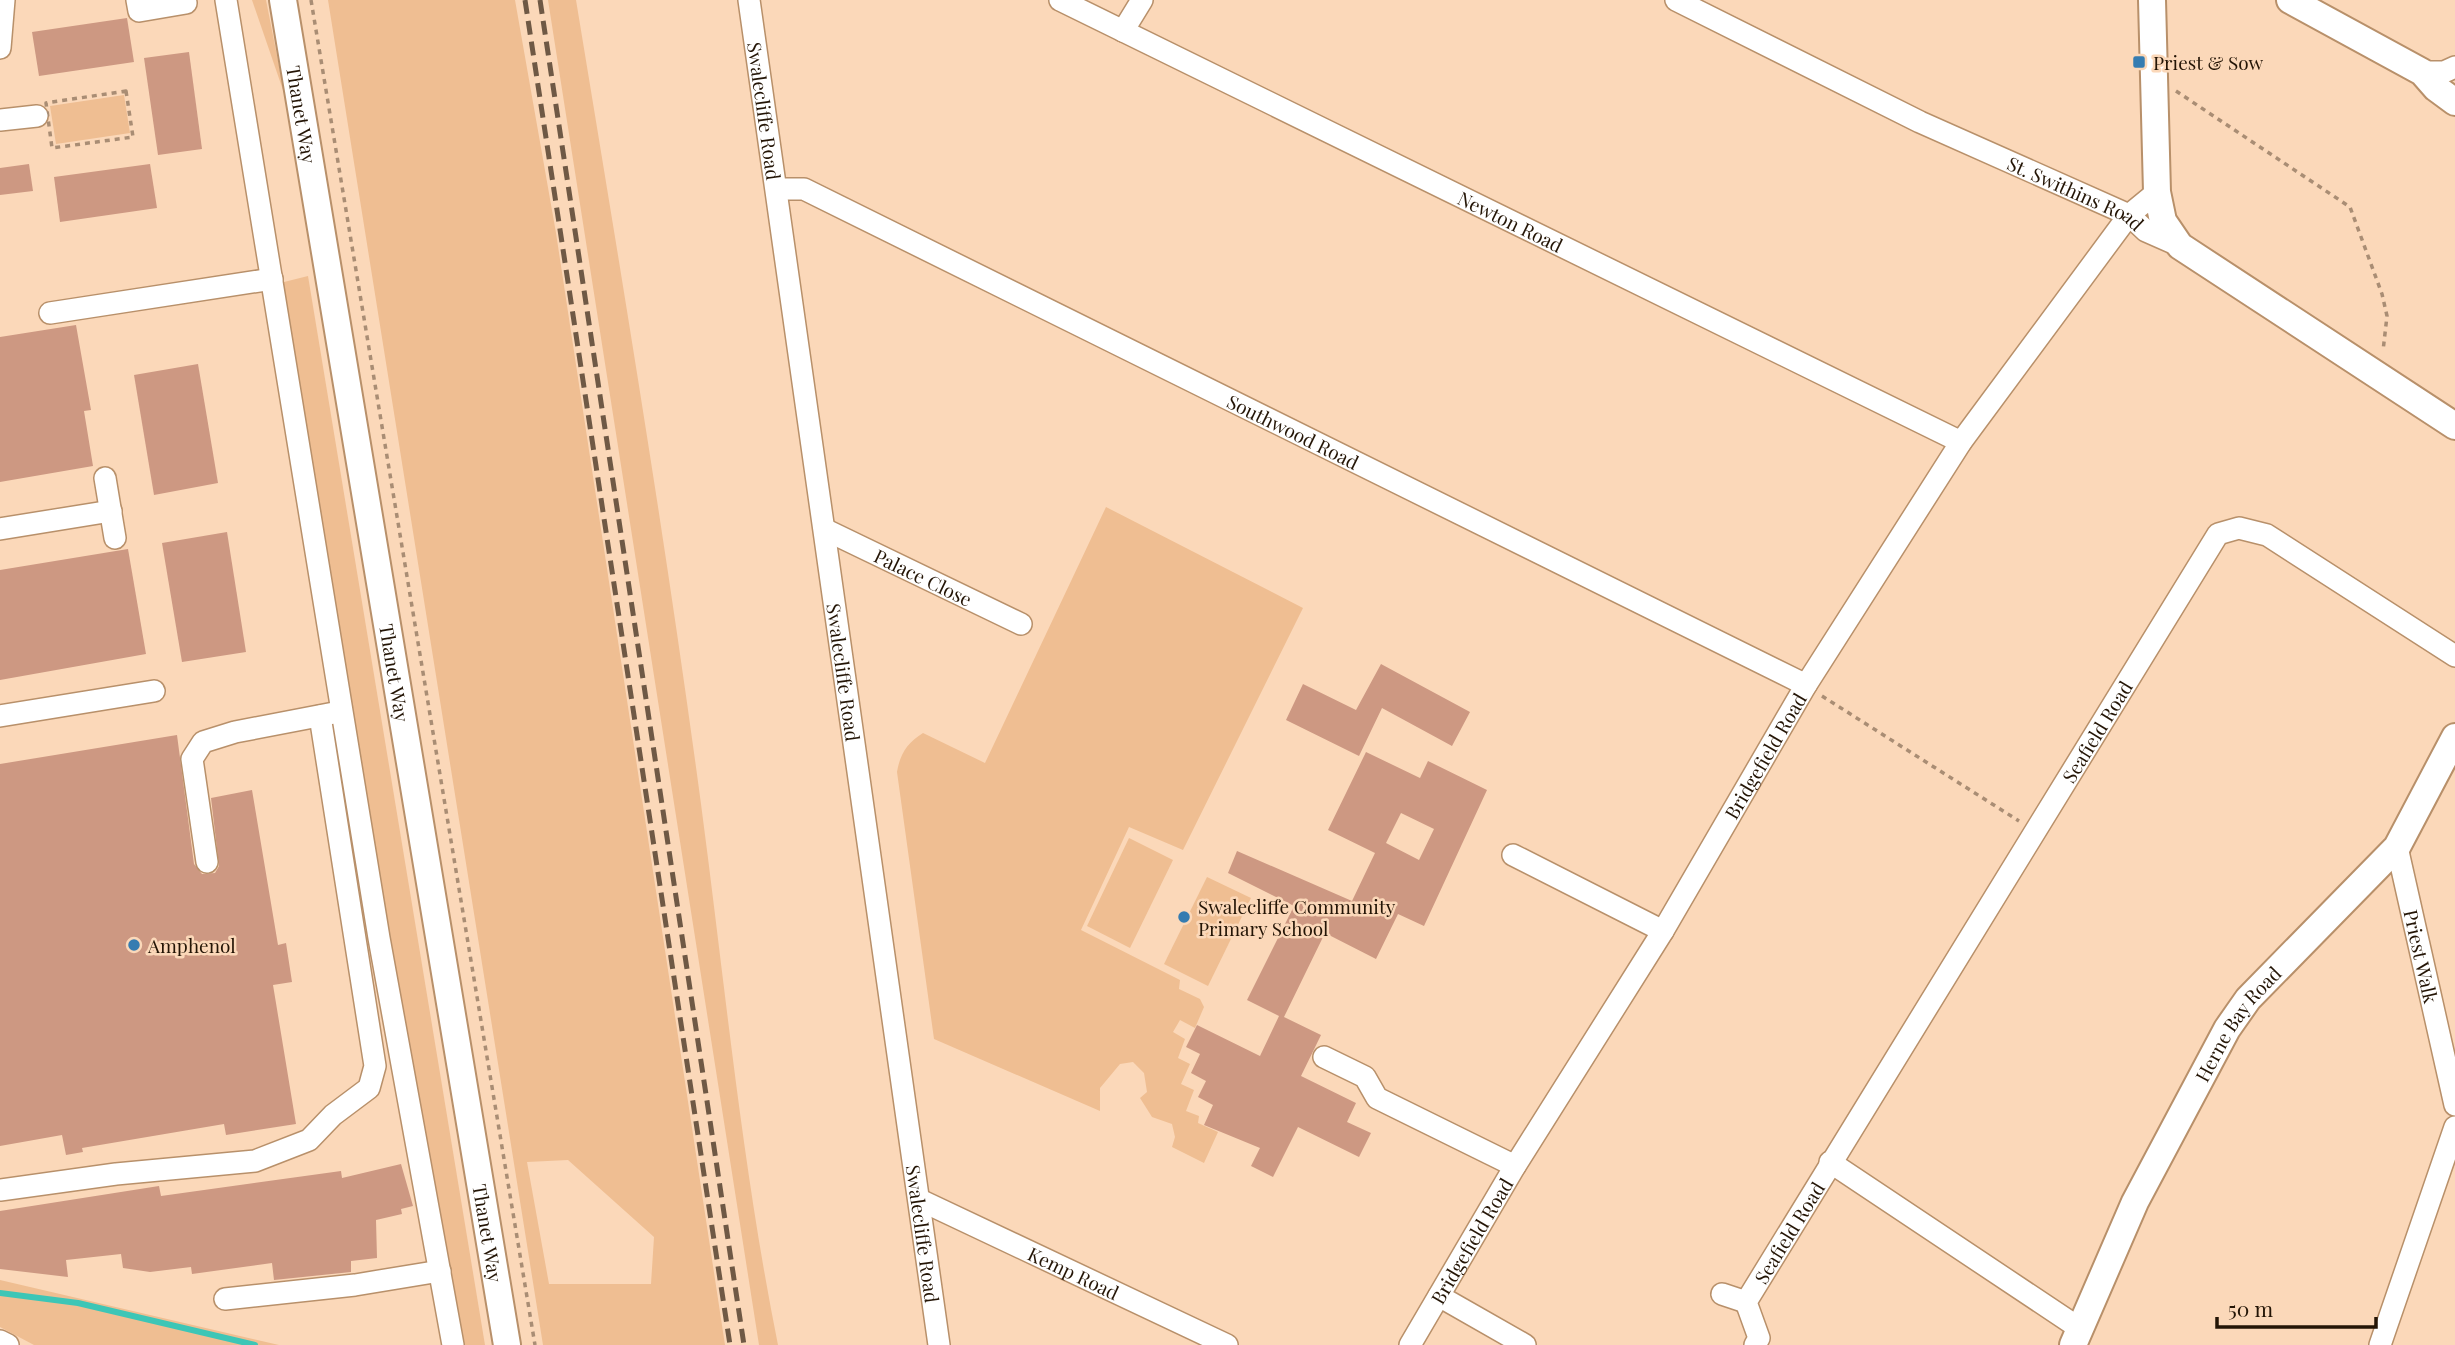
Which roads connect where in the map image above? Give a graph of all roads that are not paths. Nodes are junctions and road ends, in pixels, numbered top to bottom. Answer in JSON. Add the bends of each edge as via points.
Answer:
{"nodes":[{"id":1,"x":8,"y":0,"type":"edge"},
{"id":2,"x":137,"y":0,"type":"edge"},
{"id":3,"x":226,"y":0,"type":"edge"},
{"id":4,"x":283,"y":0,"type":"edge"},
{"id":5,"x":749,"y":0,"type":"edge"},
{"id":6,"x":1060,"y":0,"type":"edge"},
{"id":7,"x":1142,"y":0,"type":"edge"},
{"id":8,"x":1676,"y":0,"type":"edge"},
{"id":9,"x":2152,"y":0,"type":"edge"},
{"id":10,"x":2298,"y":2,"type":"edge"},
{"id":11,"x":186,"y":3,"type":"dead end"},
{"id":12,"x":1123,"y":31,"type":"junction"},
{"id":13,"x":0,"y":48,"type":"edge"},
{"id":14,"x":2455,"y":67,"type":"edge"},
{"id":15,"x":2422,"y":72,"type":"junction"},
{"id":16,"x":2455,"y":103,"type":"edge"},
{"id":17,"x":37,"y":116,"type":"dead end"},
{"id":18,"x":0,"y":120,"type":"edge"},
{"id":19,"x":778,"y":188,"type":"junction"},
{"id":20,"x":2157,"y":192,"type":"junction"},
{"id":21,"x":2129,"y":215,"type":"junction"},
{"id":22,"x":2180,"y":246,"type":"junction"},
{"id":23,"x":272,"y":279,"type":"junction"},
{"id":24,"x":50,"y":313,"type":"dead end"},
{"id":25,"x":2455,"y":426,"type":"edge"},
{"id":26,"x":1961,"y":442,"type":"junction"},
{"id":27,"x":106,"y":478,"type":"dead end"},
{"id":28,"x":111,"y":511,"type":"junction"},
{"id":29,"x":0,"y":528,"type":"edge"},
{"id":30,"x":825,"y":530,"type":"junction"},
{"id":31,"x":115,"y":538,"type":"dead end"},
{"id":32,"x":1021,"y":623,"type":"dead end"},
{"id":33,"x":2455,"y":656,"type":"edge"},
{"id":34,"x":1805,"y":685,"type":"junction"},
{"id":35,"x":154,"y":691,"type":"dead end"},
{"id":36,"x":343,"y":711,"type":"junction"},
{"id":37,"x":0,"y":716,"type":"edge"},
{"id":38,"x":320,"y":716,"type":"junction"},
{"id":39,"x":2455,"y":737,"type":"edge"},
{"id":40,"x":2397,"y":847,"type":"junction"},
{"id":41,"x":1513,"y":855,"type":"dead end"},
{"id":42,"x":207,"y":862,"type":"dead end"},
{"id":43,"x":1663,"y":931,"type":"junction"},
{"id":44,"x":1324,"y":1057,"type":"dead end"},
{"id":45,"x":2455,"y":1105,"type":"edge"},
{"id":46,"x":2455,"y":1127,"type":"edge"},
{"id":47,"x":1830,"y":1162,"type":"junction"},
{"id":48,"x":1515,"y":1166,"type":"junction"},
{"id":49,"x":0,"y":1189,"type":"edge"},
{"id":50,"x":920,"y":1200,"type":"junction"},
{"id":51,"x":440,"y":1271,"type":"junction"},
{"id":52,"x":1722,"y":1294,"type":"dead end"},
{"id":53,"x":1439,"y":1296,"type":"junction"},
{"id":54,"x":225,"y":1299,"type":"dead end"},
{"id":55,"x":1746,"y":1303,"type":"junction"},
{"id":56,"x":2076,"y":1337,"type":"edge"},
{"id":57,"x":0,"y":1341,"type":"edge"},
{"id":58,"x":8,"y":1345,"type":"edge"},
{"id":59,"x":453,"y":1345,"type":"edge"},
{"id":60,"x":508,"y":1345,"type":"edge"},
{"id":61,"x":939,"y":1345,"type":"edge"},
{"id":62,"x":1227,"y":1345,"type":"edge"},
{"id":63,"x":1410,"y":1345,"type":"edge"},
{"id":64,"x":1525,"y":1345,"type":"edge"},
{"id":65,"x":1755,"y":1345,"type":"edge"},
{"id":66,"x":2380,"y":1345,"type":"edge"}],
"edges":[{"from":1,"to":13,"type":"street"},
{"from":2,"to":11,"type":"street","via":[[139,11]]},
{"from":3,"to":23,"type":"street"},
{"from":4,"to":60,"type":"main road","name":"Thanet Way"},
{"from":5,"to":19,"type":"street","name":"Swalecliffe Road"},
{"from":6,"to":12,"type":"street","name":"Newton Road"},
{"from":7,"to":12,"type":"street"},
{"from":8,"to":21,"type":"street","name":"St. Swithins Road","via":[[1920,122]]},
{"from":9,"to":20,"type":"main road"},
{"from":10,"to":15,"type":"main road"},
{"from":12,"to":26,"type":"street","name":"Newton Road"},
{"from":14,"to":15,"type":"street"},
{"from":15,"to":16,"type":"main road"},
{"from":17,"to":18,"type":"street"},
{"from":19,"to":30,"type":"street","name":"Swalecliffe Road"},
{"from":19,"to":34,"type":"street","name":"Southwood Road","via":[[804,189]]},
{"from":20,"to":21,"type":"street","name":"Bridgefield Road"},
{"from":20,"to":22,"type":"main road","via":[[2163,221]]},
{"from":21,"to":22,"type":"street","name":"St. Swithins Road","via":[[2146,231]]},
{"from":21,"to":26,"type":"street","name":"Bridgefield Road"},
{"from":22,"to":25,"type":"main road","name":"St. Swithins Road"},
{"from":23,"to":24,"type":"street"},
{"from":23,"to":36,"type":"street"},
{"from":26,"to":34,"type":"street","name":"Bridgefield Road"},
{"from":27,"to":28,"type":"street"},
{"from":28,"to":29,"type":"street"},
{"from":28,"to":31,"type":"street"},
{"from":30,"to":32,"type":"street","name":"Palace Close"},
{"from":30,"to":50,"type":"street","name":"Swalecliffe Road"},
{"from":33,"to":47,"type":"street","name":"Seafield Road","via":[[2267,535],[2239,528],[2218,534]]},
{"from":34,"to":43,"type":"street","name":"Bridgefield Road"},
{"from":35,"to":37,"type":"street"},
{"from":36,"to":38,"type":"street"},
{"from":36,"to":51,"type":"street"},
{"from":38,"to":42,"type":"street","via":[[235,732],[203,743],[192,759]]},
{"from":38,"to":49,"type":"street","via":[[375,1066],[369,1088],[309,1140],[255,1161]]},
{"from":39,"to":40,"type":"main road","name":"Herne Bay Road"},
{"from":40,"to":45,"type":"street","name":"Priest Walk"},
{"from":40,"to":56,"type":"main road","name":"Herne Bay Road","via":[[2248,999],[2227,1029],[2135,1202]]},
{"from":41,"to":43,"type":"street"},
{"from":43,"to":48,"type":"street","name":"Bridgefield Road"},
{"from":44,"to":48,"type":"street","via":[[1366,1077],[1377,1098]]},
{"from":46,"to":66,"type":"street"},
{"from":47,"to":55,"type":"street","name":"Seafield Road"},
{"from":47,"to":56,"type":"street","name":"Seafield Road"},
{"from":48,"to":53,"type":"street","name":"Bridgefield Road"},
{"from":50,"to":61,"type":"street","name":"Swalecliffe Road"},
{"from":50,"to":62,"type":"street","name":"Kemp Road"},
{"from":51,"to":54,"type":"street"},
{"from":51,"to":59,"type":"street"},
{"from":52,"to":55,"type":"street","name":"Seafield Road"},
{"from":53,"to":63,"type":"street","name":"Bridgefield Road"},
{"from":53,"to":64,"type":"street"},
{"from":55,"to":65,"type":"street","name":"Seafield Road","via":[[1759,1338]]},
{"from":57,"to":58,"type":"street"}]}
